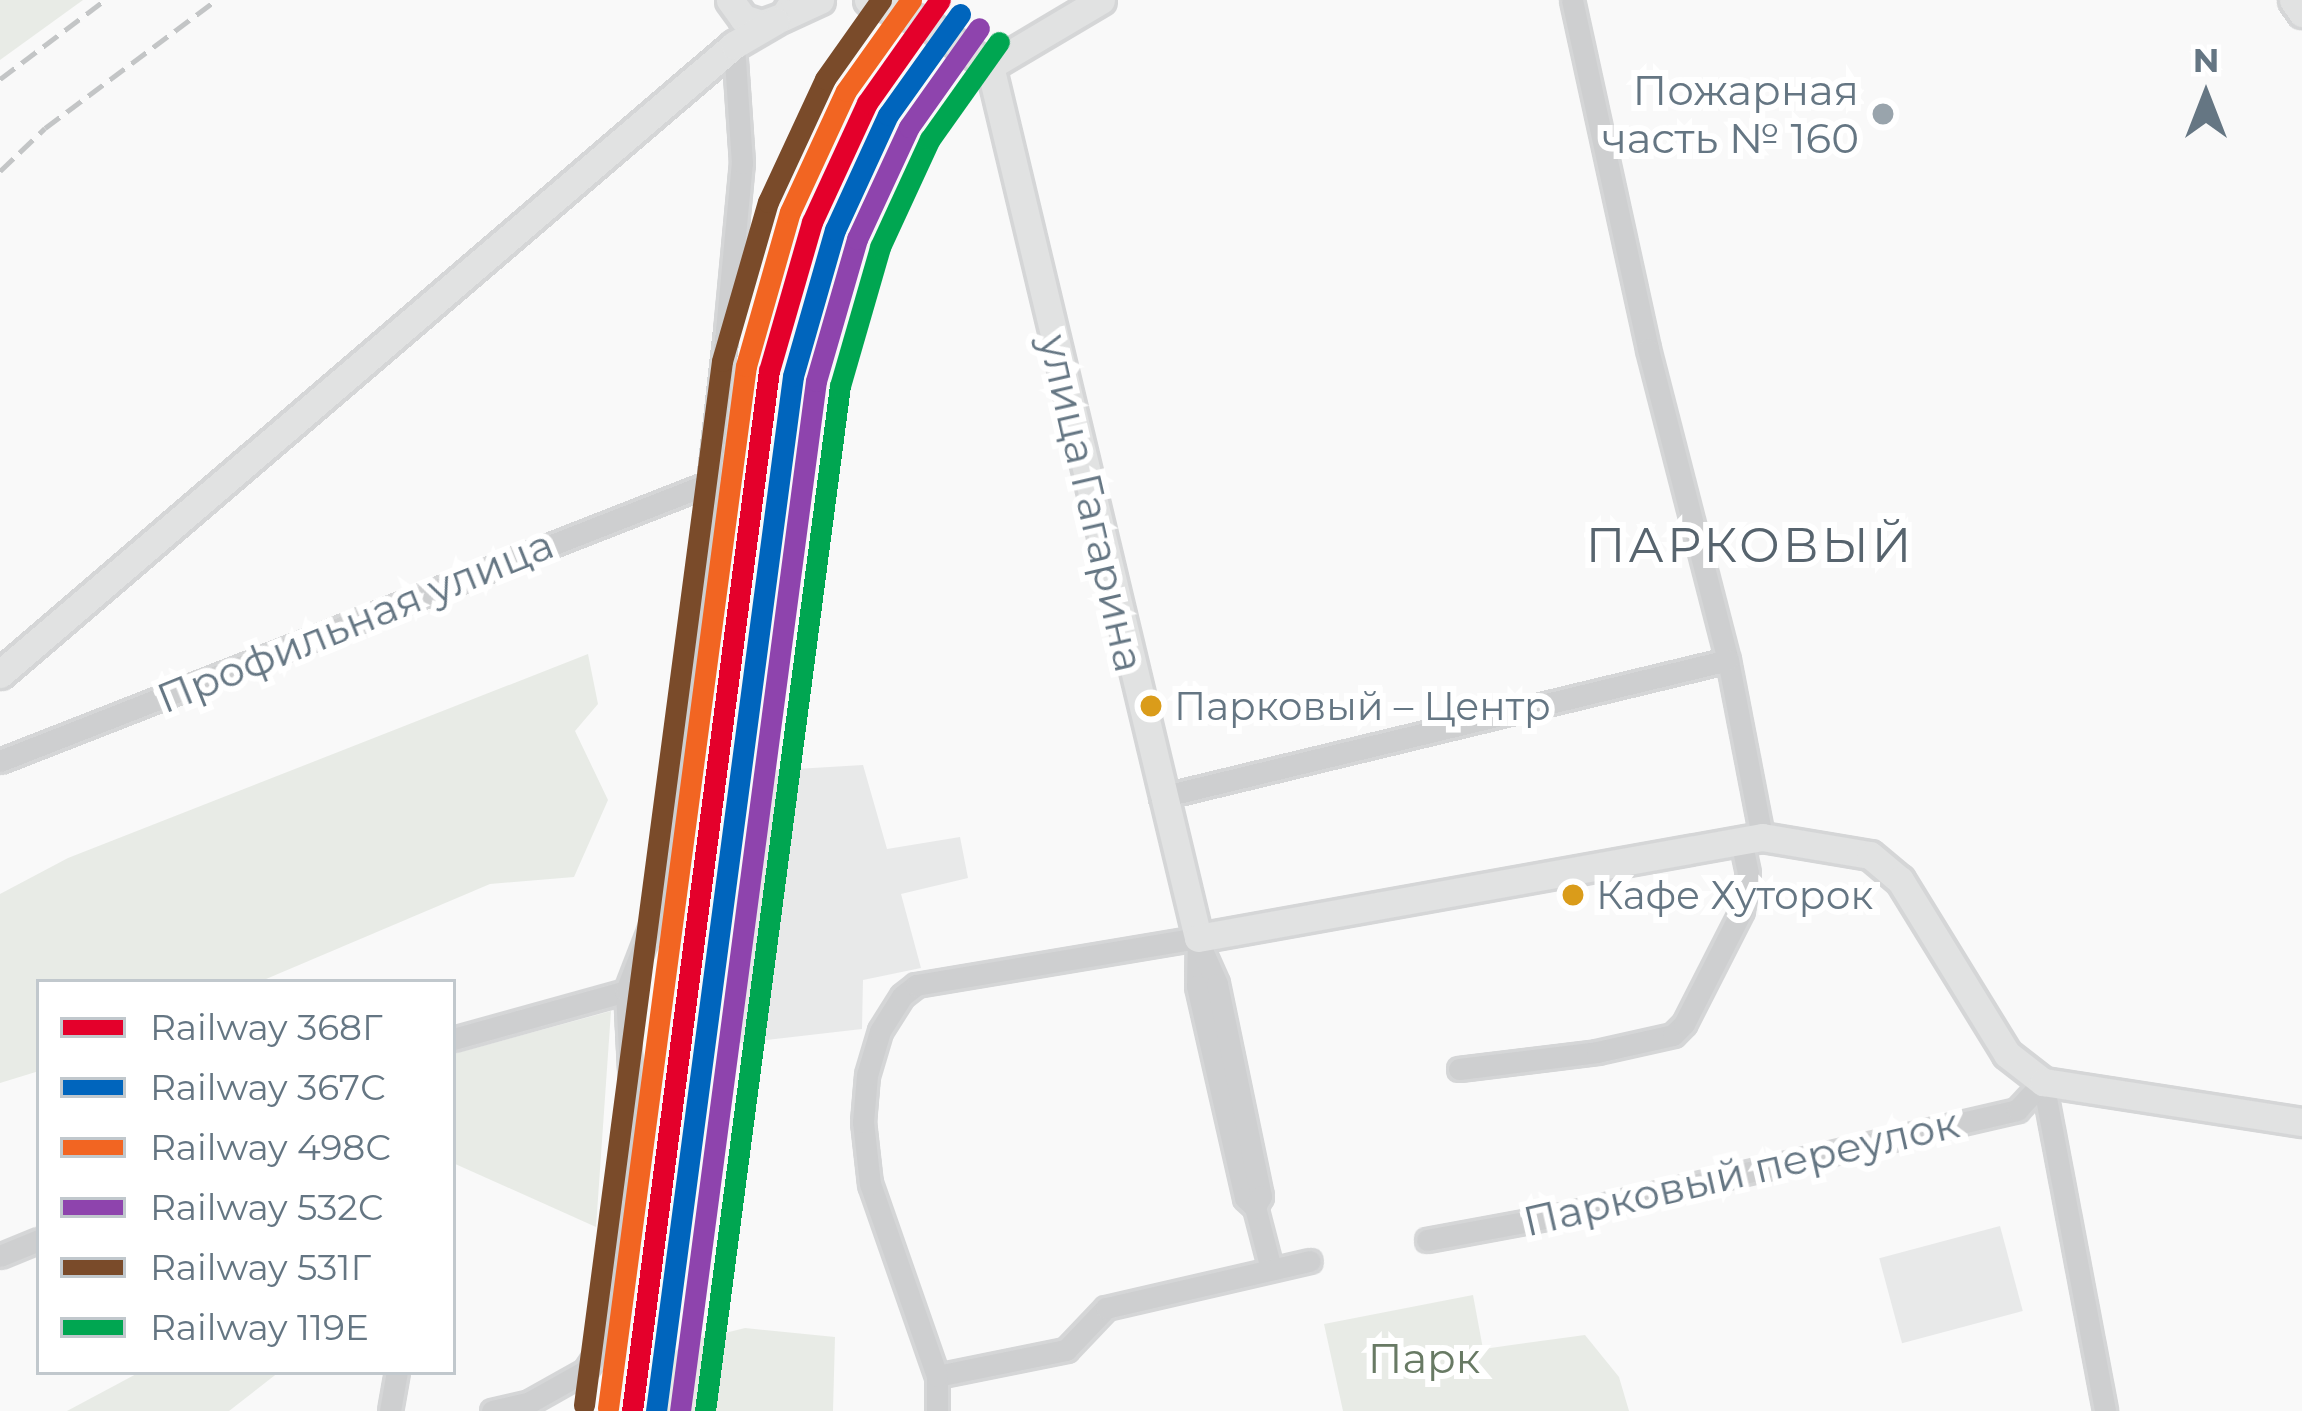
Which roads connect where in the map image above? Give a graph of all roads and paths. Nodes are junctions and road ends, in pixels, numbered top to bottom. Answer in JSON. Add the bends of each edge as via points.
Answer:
{"nodes":[{"id":1,"x":820,"y":0,"type":"edge"},
{"id":2,"x":868,"y":0,"type":"edge"},
{"id":3,"x":1102,"y":0,"type":"edge"},
{"id":4,"x":1572,"y":0,"type":"edge"},
{"id":5,"x":2293,"y":0,"type":"edge"},
{"id":6,"x":733,"y":6,"type":"edge"},
{"id":7,"x":783,"y":13,"type":"edge"},
{"id":8,"x":2302,"y":13,"type":"edge"},
{"id":9,"x":734,"y":45,"type":"junction"},
{"id":10,"x":990,"y":66,"type":"junction"},
{"id":11,"x":710,"y":483,"type":"junction"},
{"id":12,"x":1728,"y":660,"type":"junction"},
{"id":13,"x":0,"y":674,"type":"edge"},
{"id":14,"x":0,"y":761,"type":"edge"},
{"id":15,"x":1161,"y":797,"type":"junction"},
{"id":16,"x":1752,"y":838,"type":"junction"},
{"id":17,"x":1198,"y":938,"type":"junction"},
{"id":18,"x":626,"y":991,"type":"junction"},
{"id":19,"x":456,"y":1038,"type":"edge"},
{"id":20,"x":1459,"y":1069,"type":"dead end"},
{"id":21,"x":2043,"y":1082,"type":"junction"},
{"id":22,"x":2302,"y":1122,"type":"edge"},
{"id":23,"x":1426,"y":1240,"type":"dead end"},
{"id":24,"x":36,"y":1241,"type":"edge"},
{"id":25,"x":0,"y":1256,"type":"edge"},
{"id":26,"x":1310,"y":1262,"type":"dead end"},
{"id":27,"x":1271,"y":1269,"type":"junction"},
{"id":28,"x":397,"y":1375,"type":"edge"},
{"id":29,"x":937,"y":1376,"type":"junction"},
{"id":30,"x":391,"y":1411,"type":"edge"},
{"id":31,"x":492,"y":1411,"type":"edge"},
{"id":32,"x":937,"y":1411,"type":"edge"},
{"id":33,"x":2105,"y":1411,"type":"edge"}],
"edges":[{"from":1,"to":7,"type":"main road"},
{"from":2,"to":10,"type":"main road","via":[[922,21]]},
{"from":3,"to":10,"type":"main road"},
{"from":4,"to":12,"type":"street","via":[[1648,349]]},
{"from":5,"to":8,"type":"main road"},
{"from":6,"to":7,"type":"main road","via":[[752,22]]},
{"from":6,"to":9,"type":"main road"},
{"from":7,"to":9,"type":"main road"},
{"from":9,"to":11,"type":"street","via":[[742,163]]},
{"from":9,"to":13,"type":"main road"},
{"from":10,"to":15,"type":"main road","name":"улица Гагарина"},
{"from":11,"to":14,"type":"street","name":"Профильная улица"},
{"from":11,"to":18,"type":"street","via":[[662,895]]},
{"from":12,"to":15,"type":"street"},
{"from":12,"to":16,"type":"street"},
{"from":15,"to":17,"type":"main road","name":"улица Гагарина"},
{"from":16,"to":17,"type":"main road"},
{"from":16,"to":20,"type":"street","via":[[1742,910],[1672,1035]]},
{"from":16,"to":21,"type":"main road","via":[[1870,855],[1900,880],[2007,1054]]},
{"from":17,"to":27,"type":"street","name":"улица Гагарина","via":[[1221,1005]]},
{"from":17,"to":29,"type":"street","via":[[916,985],[880,1031],[863,1122],[870,1184]]},
{"from":18,"to":19,"type":"street"},
{"from":18,"to":31,"type":"street","via":[[631,1090],[608,1338],[585,1371],[530,1402]]},
{"from":21,"to":22,"type":"main road"},
{"from":21,"to":23,"type":"street","name":"Парковый переулок","via":[[2017,1110]]},
{"from":21,"to":33,"type":"street"},
{"from":24,"to":25,"type":"street"},
{"from":26,"to":27,"type":"street"},
{"from":27,"to":29,"type":"street","via":[[1106,1308],[1066,1350]]},
{"from":28,"to":30,"type":"street"},
{"from":29,"to":32,"type":"street"}]}
